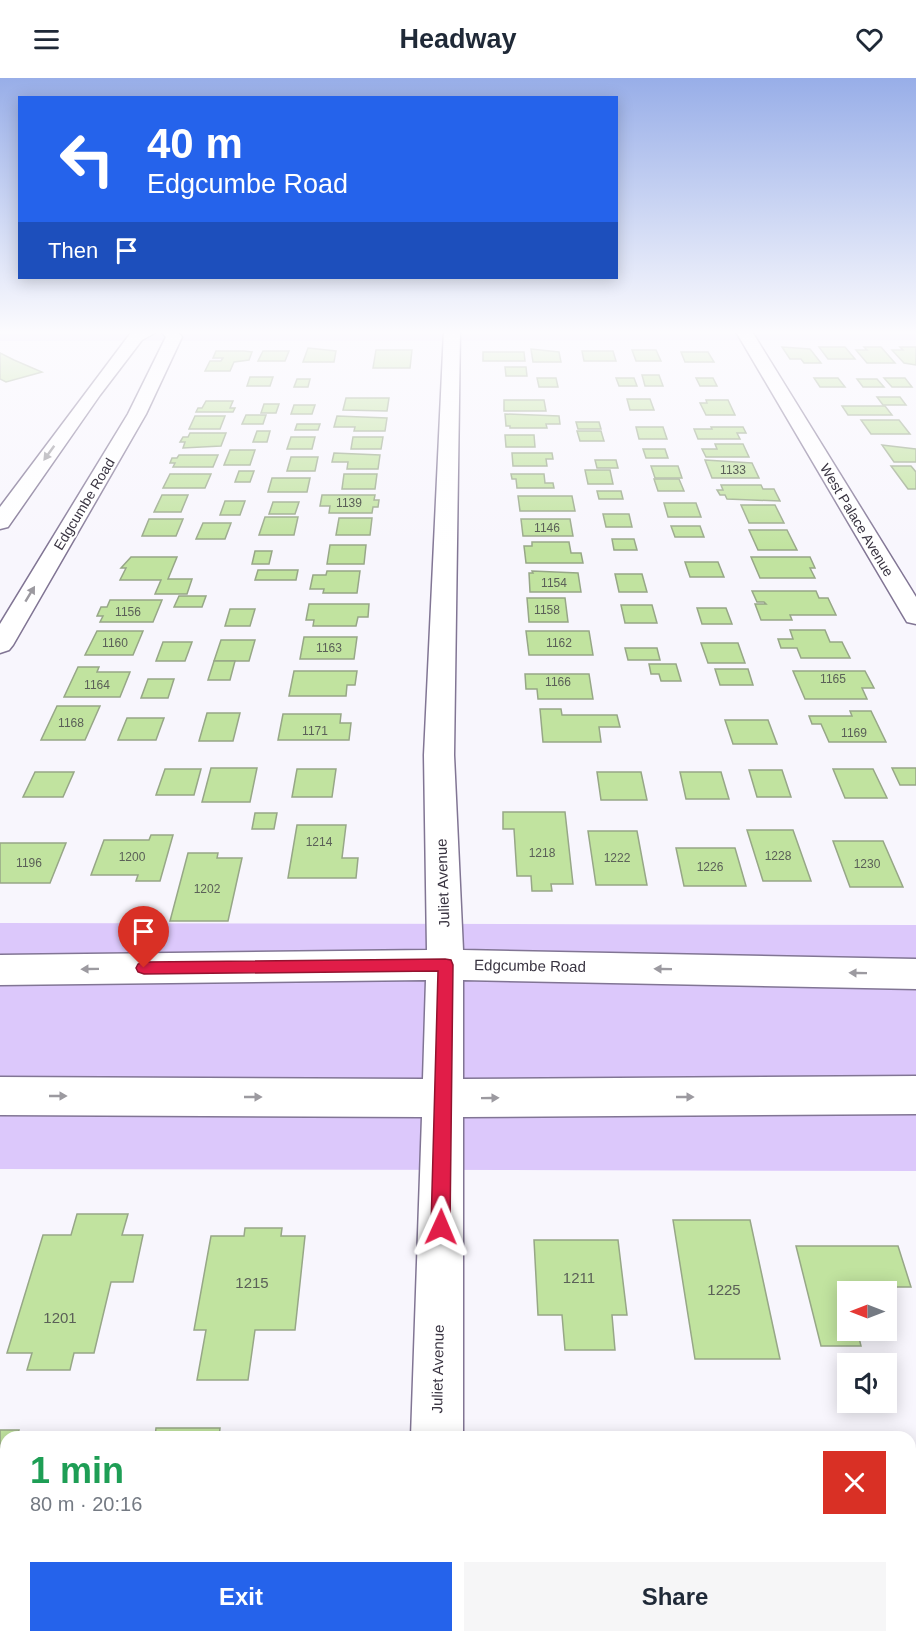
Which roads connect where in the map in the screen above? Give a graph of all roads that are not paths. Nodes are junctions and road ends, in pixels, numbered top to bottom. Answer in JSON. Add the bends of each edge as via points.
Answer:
{"nodes":[{"id":1,"x":85,"y":403,"type":"edge"},
{"id":2,"x":142,"y":403,"type":"edge"},
{"id":3,"x":450,"y":403,"type":"edge"},
{"id":4,"x":787,"y":403,"type":"edge"},
{"id":5,"x":0,"y":522,"type":"edge"},
{"id":6,"x":916,"y":617,"type":"edge"},
{"id":7,"x":0,"y":645,"type":"edge"},
{"id":8,"x":445,"y":965,"type":"junction"},
{"id":9,"x":0,"y":969,"type":"edge"},
{"id":10,"x":916,"y":974,"type":"edge"},
{"id":11,"x":916,"y":1095,"type":"edge"},
{"id":12,"x":0,"y":1096,"type":"edge"},
{"id":13,"x":442,"y":1098,"type":"junction"},
{"id":14,"x":437,"y":1431,"type":"edge"}],
"edges":[{"from":1,"to":5,"type":"street","one_way":true},
{"from":7,"to":2,"type":"street","name":"Edgcumbe Road","one_way":true},
{"from":3,"to":8,"type":"street","name":"Juliet Avenue","via":[[439,755]]},
{"from":4,"to":6,"type":"street","name":"West Palace Avenue"},
{"from":8,"to":9,"type":"street","name":"Edgcumbe Road","one_way":true},
{"from":10,"to":8,"type":"street","name":"Edgcumbe Road","one_way":true},
{"from":8,"to":13,"type":"street","name":"Juliet Avenue"},
{"from":13,"to":11,"type":"street","one_way":true},
{"from":12,"to":13,"type":"street","one_way":true},
{"from":13,"to":14,"type":"street","name":"Juliet Avenue"}]}
